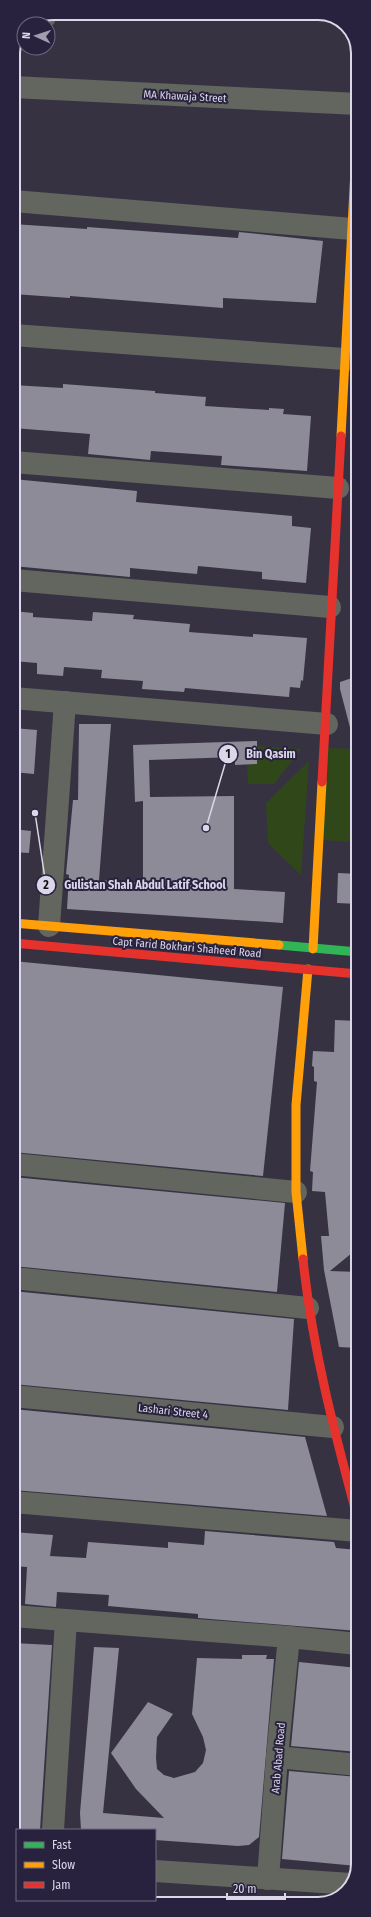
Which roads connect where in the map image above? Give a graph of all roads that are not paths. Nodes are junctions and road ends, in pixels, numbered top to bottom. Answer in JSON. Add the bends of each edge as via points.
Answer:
{"nodes":[{"id":1,"x":20,"y":87,"type":"edge"},
{"id":2,"x":351,"y":104,"type":"edge"},
{"id":3,"x":20,"y":203,"type":"edge"},
{"id":4,"x":351,"y":229,"type":"edge"},
{"id":5,"x":20,"y":336,"type":"edge"},
{"id":6,"x":351,"y":360,"type":"edge"},
{"id":7,"x":20,"y":463,"type":"edge"},
{"id":8,"x":338,"y":488,"type":"junction"},
{"id":9,"x":20,"y":581,"type":"edge"},
{"id":10,"x":330,"y":607,"type":"junction"},
{"id":11,"x":20,"y":699,"type":"edge"},
{"id":12,"x":65,"y":702,"type":"junction"},
{"id":13,"x":326,"y":724,"type":"junction"},
{"id":14,"x":20,"y":924,"type":"edge"},
{"id":15,"x":49,"y":926,"type":"junction"},
{"id":16,"x":20,"y":944,"type":"edge"},
{"id":17,"x":313,"y":949,"type":"junction"},
{"id":18,"x":351,"y":952,"type":"edge"},
{"id":19,"x":308,"y":969,"type":"junction"},
{"id":20,"x":351,"y":973,"type":"edge"},
{"id":21,"x":20,"y":1165,"type":"edge"},
{"id":22,"x":296,"y":1192,"type":"junction"},
{"id":23,"x":20,"y":1279,"type":"edge"},
{"id":24,"x":308,"y":1308,"type":"junction"},
{"id":25,"x":20,"y":1397,"type":"edge"},
{"id":26,"x":333,"y":1427,"type":"junction"},
{"id":27,"x":351,"y":1494,"type":"edge"},
{"id":28,"x":20,"y":1503,"type":"edge"},
{"id":29,"x":351,"y":1530,"type":"edge"},
{"id":30,"x":20,"y":1617,"type":"edge"},
{"id":31,"x":66,"y":1620,"type":"junction"},
{"id":32,"x":289,"y":1637,"type":"junction"},
{"id":33,"x":351,"y":1643,"type":"edge"},
{"id":34,"x":277,"y":1757,"type":"junction"},
{"id":35,"x":351,"y":1764,"type":"edge"},
{"id":36,"x":53,"y":1829,"type":"edge"},
{"id":37,"x":156,"y":1871,"type":"edge"},
{"id":38,"x":268,"y":1879,"type":"junction"},
{"id":39,"x":339,"y":1888,"type":"edge"}],
"edges":[{"from":1,"to":2,"type":"street","name":"MA Khawaja Street"},
{"from":3,"to":4,"type":"street"},
{"from":5,"to":6,"type":"street"},
{"from":6,"to":8,"type":"street"},
{"from":7,"to":8,"type":"street"},
{"from":8,"to":10,"type":"street"},
{"from":9,"to":10,"type":"street"},
{"from":10,"to":13,"type":"street"},
{"from":11,"to":12,"type":"street"},
{"from":12,"to":13,"type":"street"},
{"from":12,"to":15,"type":"street"},
{"from":13,"to":17,"type":"street"},
{"from":14,"to":15,"type":"street","name":"Capt Farid Bokhari Shaheed Road"},
{"from":15,"to":17,"type":"street","name":"Capt Farid Bokhari Shaheed Road"},
{"from":16,"to":19,"type":"street","name":"Capt Farid Bokhari Shaheed Road"},
{"from":17,"to":18,"type":"street","name":"Capt Farid Bokhari Shaheed Road"},
{"from":19,"to":20,"type":"street","name":"Capt Farid Bokhari Shaheed Road"},
{"from":19,"to":22,"type":"street","via":[[296,1105]]},
{"from":21,"to":22,"type":"street"},
{"from":22,"to":24,"type":"street"},
{"from":23,"to":24,"type":"street"},
{"from":24,"to":26,"type":"street"},
{"from":25,"to":26,"type":"street","name":"Lashari Street 4"},
{"from":26,"to":27,"type":"street"},
{"from":28,"to":29,"type":"street"},
{"from":30,"to":31,"type":"street"},
{"from":31,"to":32,"type":"street"},
{"from":31,"to":36,"type":"street"},
{"from":32,"to":33,"type":"street"},
{"from":32,"to":34,"type":"street","name":"Arab Abad Road"},
{"from":34,"to":35,"type":"street"},
{"from":34,"to":38,"type":"street","name":"Arab Abad Road"},
{"from":37,"to":38,"type":"street"},
{"from":38,"to":39,"type":"street"}]}
